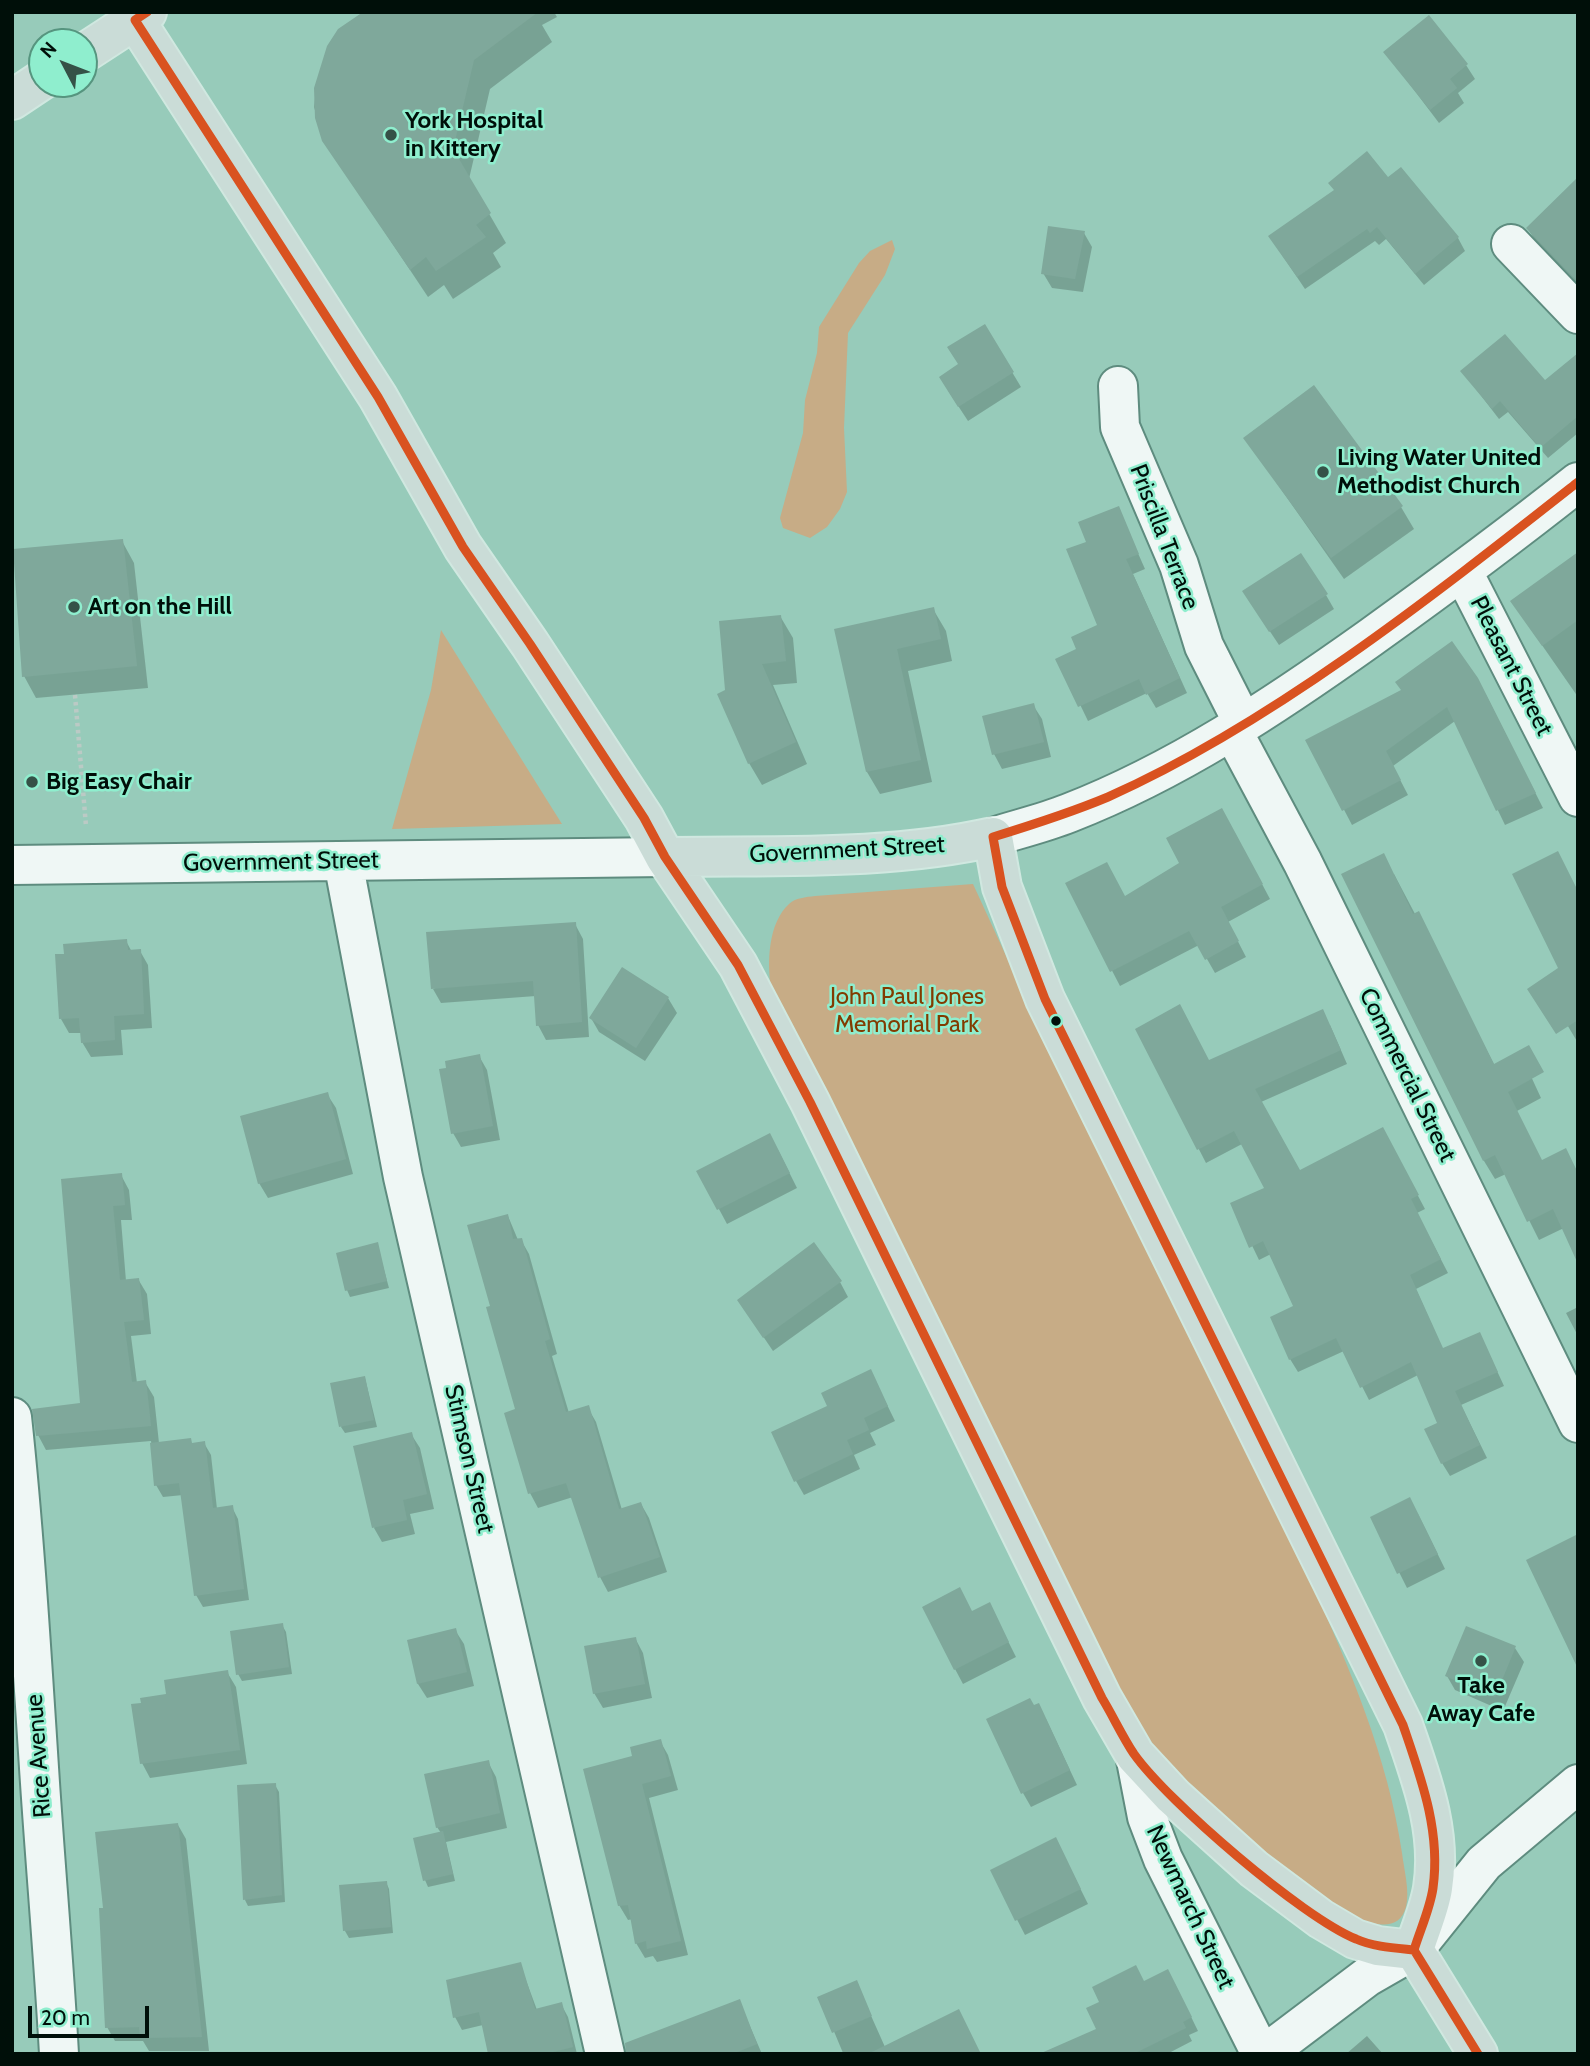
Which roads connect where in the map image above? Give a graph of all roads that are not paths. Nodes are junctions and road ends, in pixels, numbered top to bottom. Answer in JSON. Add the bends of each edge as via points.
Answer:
{"nodes":[{"id":1,"x":137,"y":15,"type":"edge"},
{"id":2,"x":98,"y":43,"type":"edge"},
{"id":3,"x":28,"y":89,"type":"edge"},
{"id":4,"x":12,"y":100,"type":"edge"},
{"id":5,"x":1511,"y":244,"type":"dead end"},
{"id":6,"x":1578,"y":314,"type":"edge"},
{"id":7,"x":1118,"y":386,"type":"dead end"},
{"id":8,"x":1578,"y":482,"type":"edge"},
{"id":9,"x":1463,"y":572,"type":"junction"},
{"id":10,"x":1238,"y":726,"type":"junction"},
{"id":11,"x":1578,"y":797,"type":"edge"},
{"id":12,"x":993,"y":837,"type":"junction"},
{"id":13,"x":665,"y":857,"type":"junction"},
{"id":14,"x":343,"y":861,"type":"junction"},
{"id":15,"x":12,"y":865,"type":"edge"},
{"id":16,"x":12,"y":1417,"type":"edge"},
{"id":17,"x":1578,"y":1423,"type":"edge"},
{"id":18,"x":1136,"y":1755,"type":"junction"},
{"id":19,"x":1578,"y":1784,"type":"edge"},
{"id":20,"x":27,"y":1812,"type":"edge"},
{"id":21,"x":1414,"y":1950,"type":"junction"},
{"id":22,"x":1475,"y":2049,"type":"edge"},
{"id":23,"x":58,"y":2054,"type":"edge"},
{"id":24,"x":605,"y":2054,"type":"edge"},
{"id":25,"x":1263,"y":2054,"type":"edge"}],
"edges":[{"from":1,"to":2,"type":"main road"},
{"from":1,"to":13,"type":"main road","name":"Newmarch Street","via":[[378,397],[463,547],[644,818]]},
{"from":3,"to":4,"type":"main road"},
{"from":5,"to":6,"type":"street"},
{"from":7,"to":10,"type":"street","name":"Priscilla Terrace","via":[[1120,427],[1180,565],[1203,646]]},
{"from":8,"to":9,"type":"street","name":"Government Street"},
{"from":9,"to":10,"type":"street","name":"Government Street"},
{"from":9,"to":11,"type":"street","name":"Pleasant Street"},
{"from":10,"to":12,"type":"street","name":"Government Street","via":[[1175,763],[1070,813]]},
{"from":10,"to":17,"type":"street","name":"Commercial Street"},
{"from":12,"to":13,"type":"main road","name":"Government Street","via":[[854,853]]},
{"from":12,"to":21,"type":"main road","via":[[1002,887],[1045,999],[1403,1726],[1427,1795],[1437,1848],[1433,1890]]},
{"from":13,"to":14,"type":"street","name":"Government Street"},
{"from":13,"to":18,"type":"main road","name":"Newmarch Street","via":[[738,965],[784,1049],[1096,1686]]},
{"from":14,"to":15,"type":"street","name":"Government Street"},
{"from":14,"to":24,"type":"street","name":"Stimson Street","via":[[403,1177]]},
{"from":16,"to":20,"type":"street","name":"Rice Avenue","via":[[27,1565]]},
{"from":18,"to":21,"type":"main road","name":"Newmarch Street","via":[[1173,1796],[1245,1861],[1321,1919],[1378,1947]]},
{"from":18,"to":25,"type":"street","name":"Newmarch Street","via":[[1147,1817],[1163,1859]]},
{"from":19,"to":21,"type":"street","via":[[1484,1863]]},
{"from":20,"to":23,"type":"street","name":"Rice Avenue","via":[[52,1913]]},
{"from":21,"to":22,"type":"main road"},
{"from":21,"to":25,"type":"street","via":[[1367,1977]]}]}
